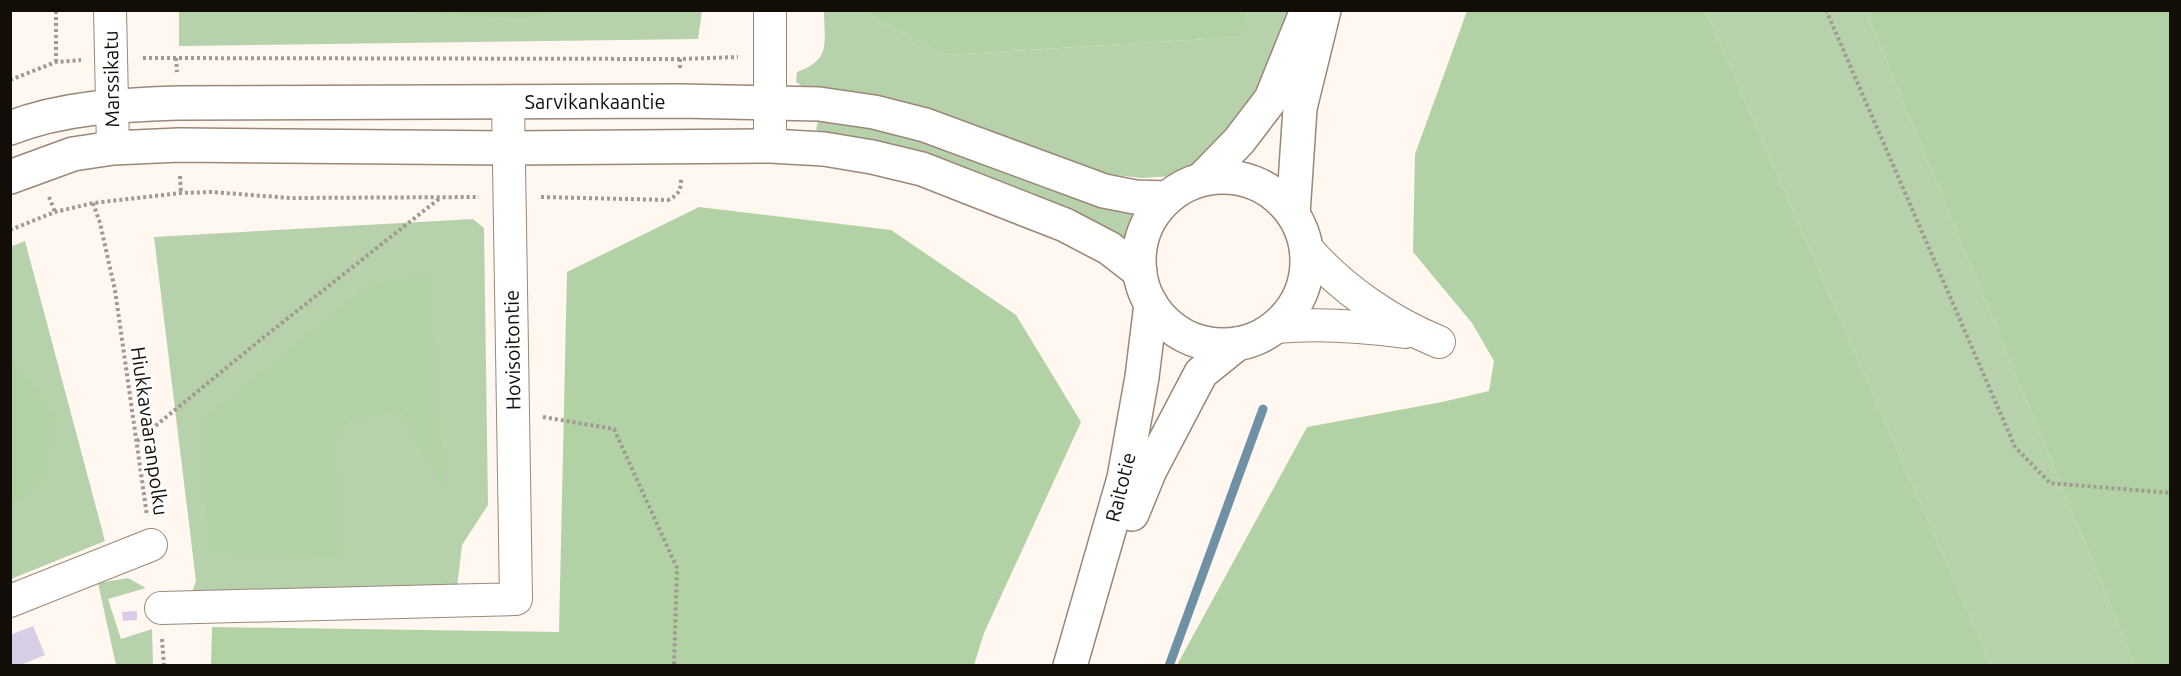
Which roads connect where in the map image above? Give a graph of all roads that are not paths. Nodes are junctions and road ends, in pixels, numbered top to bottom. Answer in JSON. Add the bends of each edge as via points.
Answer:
{"nodes":[{"id":1,"x":110,"y":10,"type":"edge"},
{"id":2,"x":770,"y":10,"type":"edge"},
{"id":3,"x":1307,"y":10,"type":"edge"},
{"id":4,"x":1324,"y":10,"type":"edge"},
{"id":5,"x":770,"y":101,"type":"junction"},
{"id":6,"x":508,"y":102,"type":"junction"},
{"id":7,"x":112,"y":106,"type":"junction"},
{"id":8,"x":10,"y":128,"type":"edge"},
{"id":9,"x":770,"y":146,"type":"junction"},
{"id":10,"x":113,"y":148,"type":"junction"},
{"id":11,"x":509,"y":148,"type":"junction"},
{"id":12,"x":10,"y":177,"type":"edge"},
{"id":13,"x":1202,"y":179,"type":"junction"},
{"id":14,"x":1167,"y":198,"type":"junction"},
{"id":15,"x":1293,"y":214,"type":"junction"},
{"id":16,"x":1307,"y":249,"type":"junction"},
{"id":17,"x":1140,"y":272,"type":"junction"},
{"id":18,"x":1151,"y":304,"type":"junction"},
{"id":19,"x":1275,"y":327,"type":"junction"},
{"id":20,"x":1237,"y":344,"type":"junction"},
{"id":21,"x":151,"y":545,"type":"road end"},
{"id":22,"x":10,"y":601,"type":"edge"},
{"id":23,"x":161,"y":608,"type":"road end"},
{"id":24,"x":1070,"y":666,"type":"edge"}],
"edges":[{"from":1,"to":7,"type":"street","name":"Marssikatu"},
{"from":2,"to":5,"type":"street"},
{"from":3,"to":13,"type":"street","via":[[1271,99],[1239,141]]},
{"from":4,"to":15,"type":"street","via":[[1300,108]]},
{"from":5,"to":6,"type":"street","name":"Sarvikankaantie"},
{"from":5,"to":9,"type":"street"},
{"from":5,"to":14,"type":"street","name":"Sarvikankaantie","via":[[874,111],[925,125],[1104,190],[1135,197]]},
{"from":6,"to":7,"type":"street","name":"Sarvikankaantie"},
{"from":6,"to":11,"type":"street","name":"Hovisoitontie"},
{"from":7,"to":8,"type":"street","name":"Sarvikankaantie","via":[[65,111]]},
{"from":7,"to":10,"type":"street","name":"Marssikatu"},
{"from":9,"to":11,"type":"street"},
{"from":9,"to":17,"type":"street","via":[[824,149],[922,169],[1089,236]]},
{"from":10,"to":11,"type":"street"},
{"from":10,"to":12,"type":"street","via":[[73,154]]},
{"from":11,"to":23,"type":"street","name":"Hovisoitontie","via":[[516,599]]},
{"from":13,"to":14,"type":"street"},
{"from":13,"to":15,"type":"street","via":[[1242,179],[1280,198]]},
{"from":14,"to":17,"type":"street","via":[[1144,231],[1139,249]]},
{"from":15,"to":16,"type":"street"},
{"from":16,"to":19,"type":"street","via":[[1300,294]]},
{"from":16,"to":19,"type":"street","via":[[1325,270],[1384,314],[1429,338],[1363,326]]},
{"from":17,"to":18,"type":"street"},
{"from":18,"to":20,"type":"street","via":[[1162,319],[1196,340],[1216,345]]},
{"from":18,"to":24,"type":"street","name":"Raitotie","via":[[1124,478]]},
{"from":19,"to":20,"type":"street"},
{"from":20,"to":24,"type":"street","name":"Raitotie","via":[[1201,373],[1155,460]]},
{"from":21,"to":22,"type":"street"}]}
